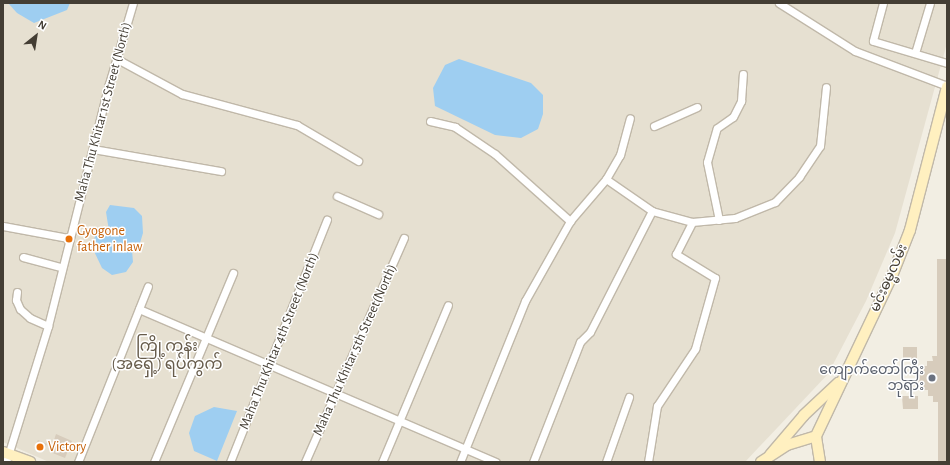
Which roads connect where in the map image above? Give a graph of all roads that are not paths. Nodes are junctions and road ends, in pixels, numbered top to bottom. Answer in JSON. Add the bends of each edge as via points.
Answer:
{"nodes":[{"id":1,"x":133,"y":3,"type":"edge"},
{"id":2,"x":779,"y":3,"type":"edge"},
{"id":3,"x":883,"y":3,"type":"edge"},
{"id":4,"x":921,"y":3,"type":"edge"},
{"id":5,"x":930,"y":4,"type":"edge"},
{"id":6,"x":915,"y":53,"type":"junction"},
{"id":7,"x":117,"y":59,"type":"junction"},
{"id":8,"x":947,"y":63,"type":"edge"},
{"id":9,"x":743,"y":74,"type":"dead end"},
{"id":10,"x":947,"y":86,"type":"edge"},
{"id":11,"x":826,"y":87,"type":"dead end"},
{"id":12,"x":697,"y":107,"type":"dead end"},
{"id":13,"x":630,"y":118,"type":"dead end"},
{"id":14,"x":430,"y":121,"type":"dead end"},
{"id":15,"x":654,"y":126,"type":"dead end"},
{"id":16,"x":93,"y":149,"type":"junction"},
{"id":17,"x":358,"y":162,"type":"dead end"},
{"id":18,"x":221,"y":171,"type":"dead end"},
{"id":19,"x":606,"y":180,"type":"junction"},
{"id":20,"x":337,"y":196,"type":"dead end"},
{"id":21,"x":652,"y":211,"type":"junction"},
{"id":22,"x":378,"y":214,"type":"dead end"},
{"id":23,"x":327,"y":220,"type":"dead end"},
{"id":24,"x":719,"y":220,"type":"junction"},
{"id":25,"x":570,"y":221,"type":"junction"},
{"id":26,"x":692,"y":222,"type":"junction"},
{"id":27,"x":3,"y":226,"type":"edge"},
{"id":28,"x":68,"y":238,"type":"junction"},
{"id":29,"x":404,"y":238,"type":"dead end"},
{"id":30,"x":23,"y":257,"type":"dead end"},
{"id":31,"x":61,"y":267,"type":"junction"},
{"id":32,"x":233,"y":273,"type":"dead end"},
{"id":33,"x":148,"y":286,"type":"dead end"},
{"id":34,"x":17,"y":292,"type":"dead end"},
{"id":35,"x":448,"y":305,"type":"dead end"},
{"id":36,"x":139,"y":309,"type":"junction"},
{"id":37,"x":48,"y":326,"type":"junction"},
{"id":38,"x":206,"y":338,"type":"junction"},
{"id":39,"x":270,"y":365,"type":"junction"},
{"id":40,"x":841,"y":380,"type":"junction"},
{"id":41,"x":335,"y":393,"type":"junction"},
{"id":42,"x":629,"y":397,"type":"dead end"},
{"id":43,"x":400,"y":421,"type":"junction"},
{"id":44,"x":816,"y":436,"type":"junction"},
{"id":45,"x":466,"y":449,"type":"junction"},
{"id":46,"x":5,"y":455,"type":"edge"},
{"id":47,"x":770,"y":455,"type":"junction"},
{"id":48,"x":30,"y":462,"type":"edge"},
{"id":49,"x":78,"y":462,"type":"edge"},
{"id":50,"x":154,"y":462,"type":"edge"},
{"id":51,"x":230,"y":462,"type":"edge"},
{"id":52,"x":306,"y":462,"type":"edge"},
{"id":53,"x":382,"y":462,"type":"edge"},
{"id":54,"x":460,"y":462,"type":"edge"},
{"id":55,"x":496,"y":462,"type":"edge"},
{"id":56,"x":533,"y":462,"type":"edge"},
{"id":57,"x":606,"y":462,"type":"edge"},
{"id":58,"x":648,"y":462,"type":"edge"},
{"id":59,"x":761,"y":462,"type":"edge"},
{"id":60,"x":820,"y":462,"type":"edge"}],
"edges":[{"from":1,"to":7,"type":"street","name":"Maha Thu Khitar 1st Street (North)"},
{"from":2,"to":10,"type":"street","via":[[855,51]]},
{"from":3,"to":6,"type":"street","via":[[873,41]]},
{"from":4,"to":5,"type":"street"},
{"from":5,"to":6,"type":"street"},
{"from":6,"to":8,"type":"street"},
{"from":7,"to":16,"type":"street","name":"Maha Thu Khitar 1st Street (North)"},
{"from":7,"to":17,"type":"street","via":[[182,94],[297,126]]},
{"from":9,"to":24,"type":"street","via":[[741,101],[734,117],[717,128],[707,162]]},
{"from":10,"to":40,"type":"main road","name":"မင်းဓမ္မလမ်း","via":[[910,230],[888,283]]},
{"from":11,"to":24,"type":"street","via":[[820,146],[799,177],[775,202],[735,218]]},
{"from":12,"to":15,"type":"street"},
{"from":13,"to":19,"type":"street","via":[[626,140]]},
{"from":14,"to":25,"type":"street","via":[[455,128],[495,154]]},
{"from":16,"to":18,"type":"street"},
{"from":16,"to":28,"type":"street","name":"Maha Thu Khitar 1st Street (North)"},
{"from":19,"to":21,"type":"street"},
{"from":19,"to":25,"type":"street"},
{"from":20,"to":22,"type":"street"},
{"from":21,"to":26,"type":"street"},
{"from":21,"to":56,"type":"street","via":[[590,332],[580,342]]},
{"from":23,"to":39,"type":"street","name":"Maha Thu Khitar 4th Street (North)"},
{"from":24,"to":26,"type":"street"},
{"from":25,"to":45,"type":"street","via":[[525,301]]},
{"from":26,"to":58,"type":"street","via":[[676,254],[715,278],[695,349],[657,406]]},
{"from":27,"to":28,"type":"street"},
{"from":28,"to":31,"type":"street","name":"Maha Thu Khitar 1st Street (North)"},
{"from":29,"to":41,"type":"street","name":"Maha Thu Khitar 5th Street(North)"},
{"from":30,"to":31,"type":"street"},
{"from":31,"to":37,"type":"street","name":"Maha Thu Khitar 1st Street (North)"},
{"from":32,"to":38,"type":"street"},
{"from":33,"to":36,"type":"street"},
{"from":34,"to":37,"type":"street","via":[[16,300],[20,309],[30,318]]},
{"from":35,"to":43,"type":"street"},
{"from":36,"to":38,"type":"street"},
{"from":36,"to":49,"type":"street"},
{"from":37,"to":46,"type":"street","name":"Maha Thu Khitar 1st Street (North)"},
{"from":38,"to":39,"type":"street"},
{"from":38,"to":50,"type":"street"},
{"from":39,"to":41,"type":"street"},
{"from":39,"to":51,"type":"street","name":"Maha Thu Khitar 4th Street (North)"},
{"from":40,"to":44,"type":"main road","name":"မင်းဓမ္မလမ်း"},
{"from":40,"to":47,"type":"main road","via":[[804,415]]},
{"from":41,"to":43,"type":"street"},
{"from":41,"to":52,"type":"street","name":"Maha Thu Khitar 5th Street(North)"},
{"from":42,"to":57,"type":"street"},
{"from":43,"to":45,"type":"street"},
{"from":43,"to":53,"type":"street"},
{"from":44,"to":47,"type":"main road","via":[[787,445]]},
{"from":44,"to":60,"type":"main road"},
{"from":45,"to":54,"type":"street"},
{"from":45,"to":55,"type":"street"},
{"from":46,"to":48,"type":"main road"},
{"from":47,"to":59,"type":"main road"}]}
